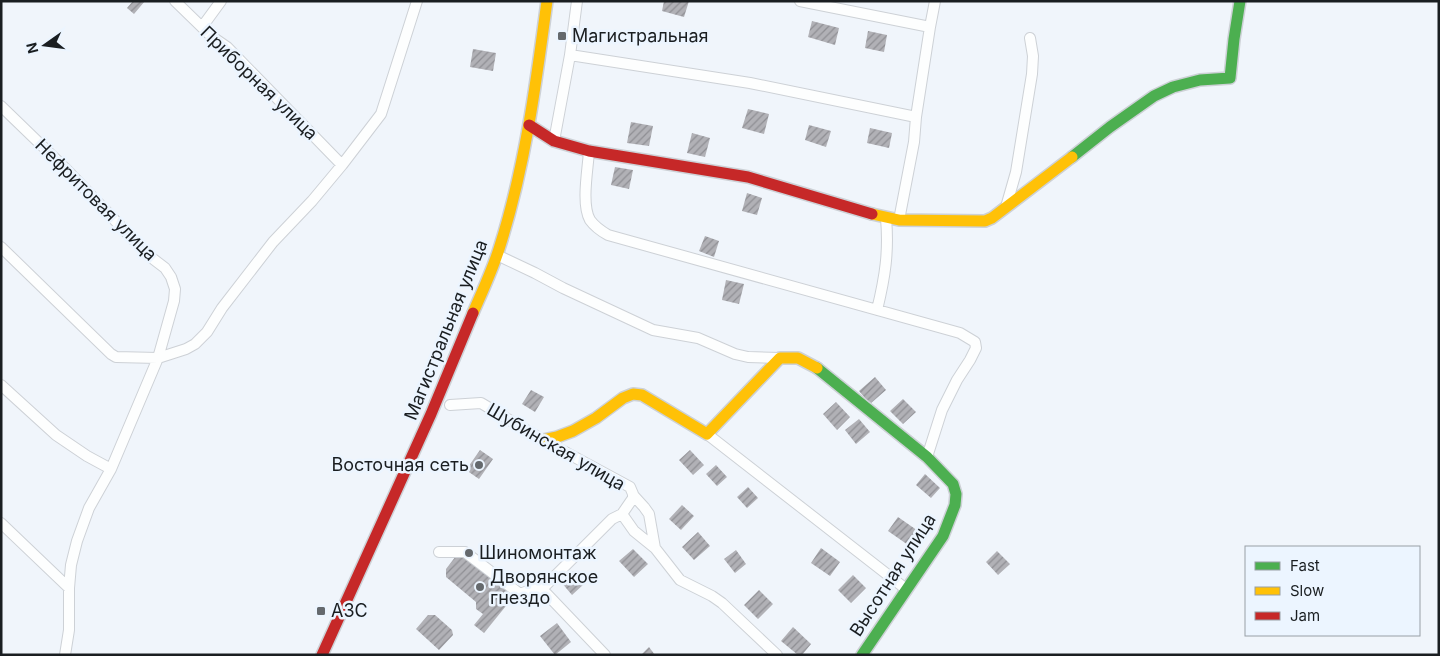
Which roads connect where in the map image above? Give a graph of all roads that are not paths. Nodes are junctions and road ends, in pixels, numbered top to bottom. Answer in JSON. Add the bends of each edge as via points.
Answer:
{"nodes":[{"id":1,"x":175,"y":1,"type":"edge"},
{"id":2,"x":221,"y":1,"type":"edge"},
{"id":3,"x":417,"y":1,"type":"edge"},
{"id":4,"x":546,"y":1,"type":"edge"},
{"id":5,"x":577,"y":1,"type":"edge"},
{"id":6,"x":800,"y":1,"type":"edge"},
{"id":7,"x":935,"y":1,"type":"edge"},
{"id":8,"x":1240,"y":1,"type":"edge"},
{"id":9,"x":930,"y":27,"type":"junction"},
{"id":10,"x":202,"y":28,"type":"junction"},
{"id":11,"x":1030,"y":38,"type":"dead end"},
{"id":12,"x":570,"y":55,"type":"junction"},
{"id":13,"x":1,"y":106,"type":"edge"},
{"id":14,"x":916,"y":116,"type":"junction"},
{"id":15,"x":529,"y":124,"type":"junction"},
{"id":16,"x":554,"y":141,"type":"junction"},
{"id":17,"x":589,"y":150,"type":"junction"},
{"id":18,"x":342,"y":165,"type":"junction"},
{"id":19,"x":1006,"y":207,"type":"junction"},
{"id":20,"x":886,"y":218,"type":"junction"},
{"id":21,"x":899,"y":220,"type":"junction"},
{"id":22,"x":1,"y":247,"type":"edge"},
{"id":23,"x":497,"y":255,"type":"junction"},
{"id":24,"x":877,"y":310,"type":"junction"},
{"id":25,"x":158,"y":358,"type":"junction"},
{"id":26,"x":780,"y":358,"type":"junction"},
{"id":27,"x":1,"y":385,"type":"edge"},
{"id":28,"x":450,"y":405,"type":"dead end"},
{"id":29,"x":707,"y":434,"type":"junction"},
{"id":30,"x":543,"y":440,"type":"junction"},
{"id":31,"x":927,"y":457,"type":"junction"},
{"id":32,"x":111,"y":468,"type":"junction"},
{"id":33,"x":634,"y":496,"type":"junction"},
{"id":34,"x":622,"y":514,"type":"junction"},
{"id":35,"x":1,"y":523,"type":"edge"},
{"id":36,"x":655,"y":548,"type":"junction"},
{"id":37,"x":439,"y":552,"type":"dead end"},
{"id":38,"x":69,"y":588,"type":"junction"},
{"id":39,"x":542,"y":589,"type":"junction"},
{"id":40,"x":906,"y":589,"type":"junction"},
{"id":41,"x":65,"y":655,"type":"edge"},
{"id":42,"x":322,"y":655,"type":"edge"},
{"id":43,"x":604,"y":655,"type":"edge"},
{"id":44,"x":776,"y":655,"type":"edge"},
{"id":45,"x":862,"y":655,"type":"edge"}],
"edges":[{"from":1,"to":10,"type":"street","name":"Приборная улица"},
{"from":2,"to":10,"type":"street"},
{"from":3,"to":18,"type":"street","via":[[381,114]]},
{"from":4,"to":15,"type":"main road","name":"Магистральная улица","via":[[536,92]]},
{"from":5,"to":12,"type":"street"},
{"from":6,"to":9,"type":"street"},
{"from":7,"to":9,"type":"street"},
{"from":8,"to":19,"type":"main road","via":[[1230,78],[1200,80],[1154,96]]},
{"from":9,"to":14,"type":"street"},
{"from":10,"to":18,"type":"street","name":"Приборная улица","via":[[227,47]]},
{"from":11,"to":19,"type":"street","via":[[1032,74],[1016,172]]},
{"from":12,"to":14,"type":"street","via":[[750,83]]},
{"from":12,"to":16,"type":"street"},
{"from":13,"to":25,"type":"street","name":"Нефритовая улица","via":[[172,277],[174,301]]},
{"from":14,"to":21,"type":"street"},
{"from":15,"to":16,"type":"main road"},
{"from":15,"to":23,"type":"main road","name":"Магистральная улица"},
{"from":16,"to":17,"type":"main road"},
{"from":17,"to":20,"type":"main road","via":[[748,177]]},
{"from":17,"to":24,"type":"street","via":[[586,206],[592,223],[608,235]]},
{"from":18,"to":25,"type":"street","via":[[273,242],[222,308],[208,332],[186,349]]},
{"from":19,"to":21,"type":"main road","via":[[985,221]]},
{"from":20,"to":21,"type":"main road"},
{"from":20,"to":24,"type":"street","via":[[887,258]]},
{"from":22,"to":25,"type":"street","via":[[111,354],[116,357]]},
{"from":23,"to":26,"type":"street","via":[[653,330],[698,338],[748,357]]},
{"from":23,"to":42,"type":"main road","name":"Магистральная улица","via":[[431,414]]},
{"from":24,"to":31,"type":"street","via":[[960,333],[975,342],[976,348],[942,410]]},
{"from":25,"to":32,"type":"street"},
{"from":26,"to":29,"type":"main road"},
{"from":26,"to":31,"type":"main road","via":[[798,358],[818,368]]},
{"from":27,"to":32,"type":"street","via":[[56,435]]},
{"from":28,"to":30,"type":"street","name":"Шубинская улица","via":[[481,403]]},
{"from":29,"to":30,"type":"main road","via":[[642,394],[633,394],[573,431]]},
{"from":29,"to":40,"type":"street"},
{"from":30,"to":33,"type":"street","name":"Шубинская улица","via":[[630,488]]},
{"from":31,"to":40,"type":"main road","name":"Высотная улица","via":[[953,484],[955,505],[943,536]]},
{"from":32,"to":38,"type":"street","via":[[89,508],[71,566]]},
{"from":33,"to":34,"type":"street","name":"Шубинская улица"},
{"from":33,"to":36,"type":"street","via":[[648,514]]},
{"from":34,"to":36,"type":"street","name":"Шубинская улица","via":[[634,531]]},
{"from":34,"to":39,"type":"street"},
{"from":35,"to":38,"type":"street"},
{"from":36,"to":44,"type":"street","name":"Шубинская улица","via":[[680,580],[722,603]]},
{"from":37,"to":39,"type":"street","via":[[465,552],[520,594]]},
{"from":38,"to":41,"type":"street","via":[[69,630]]},
{"from":39,"to":43,"type":"street"},
{"from":40,"to":45,"type":"main road","name":"Высотная улица"}]}
